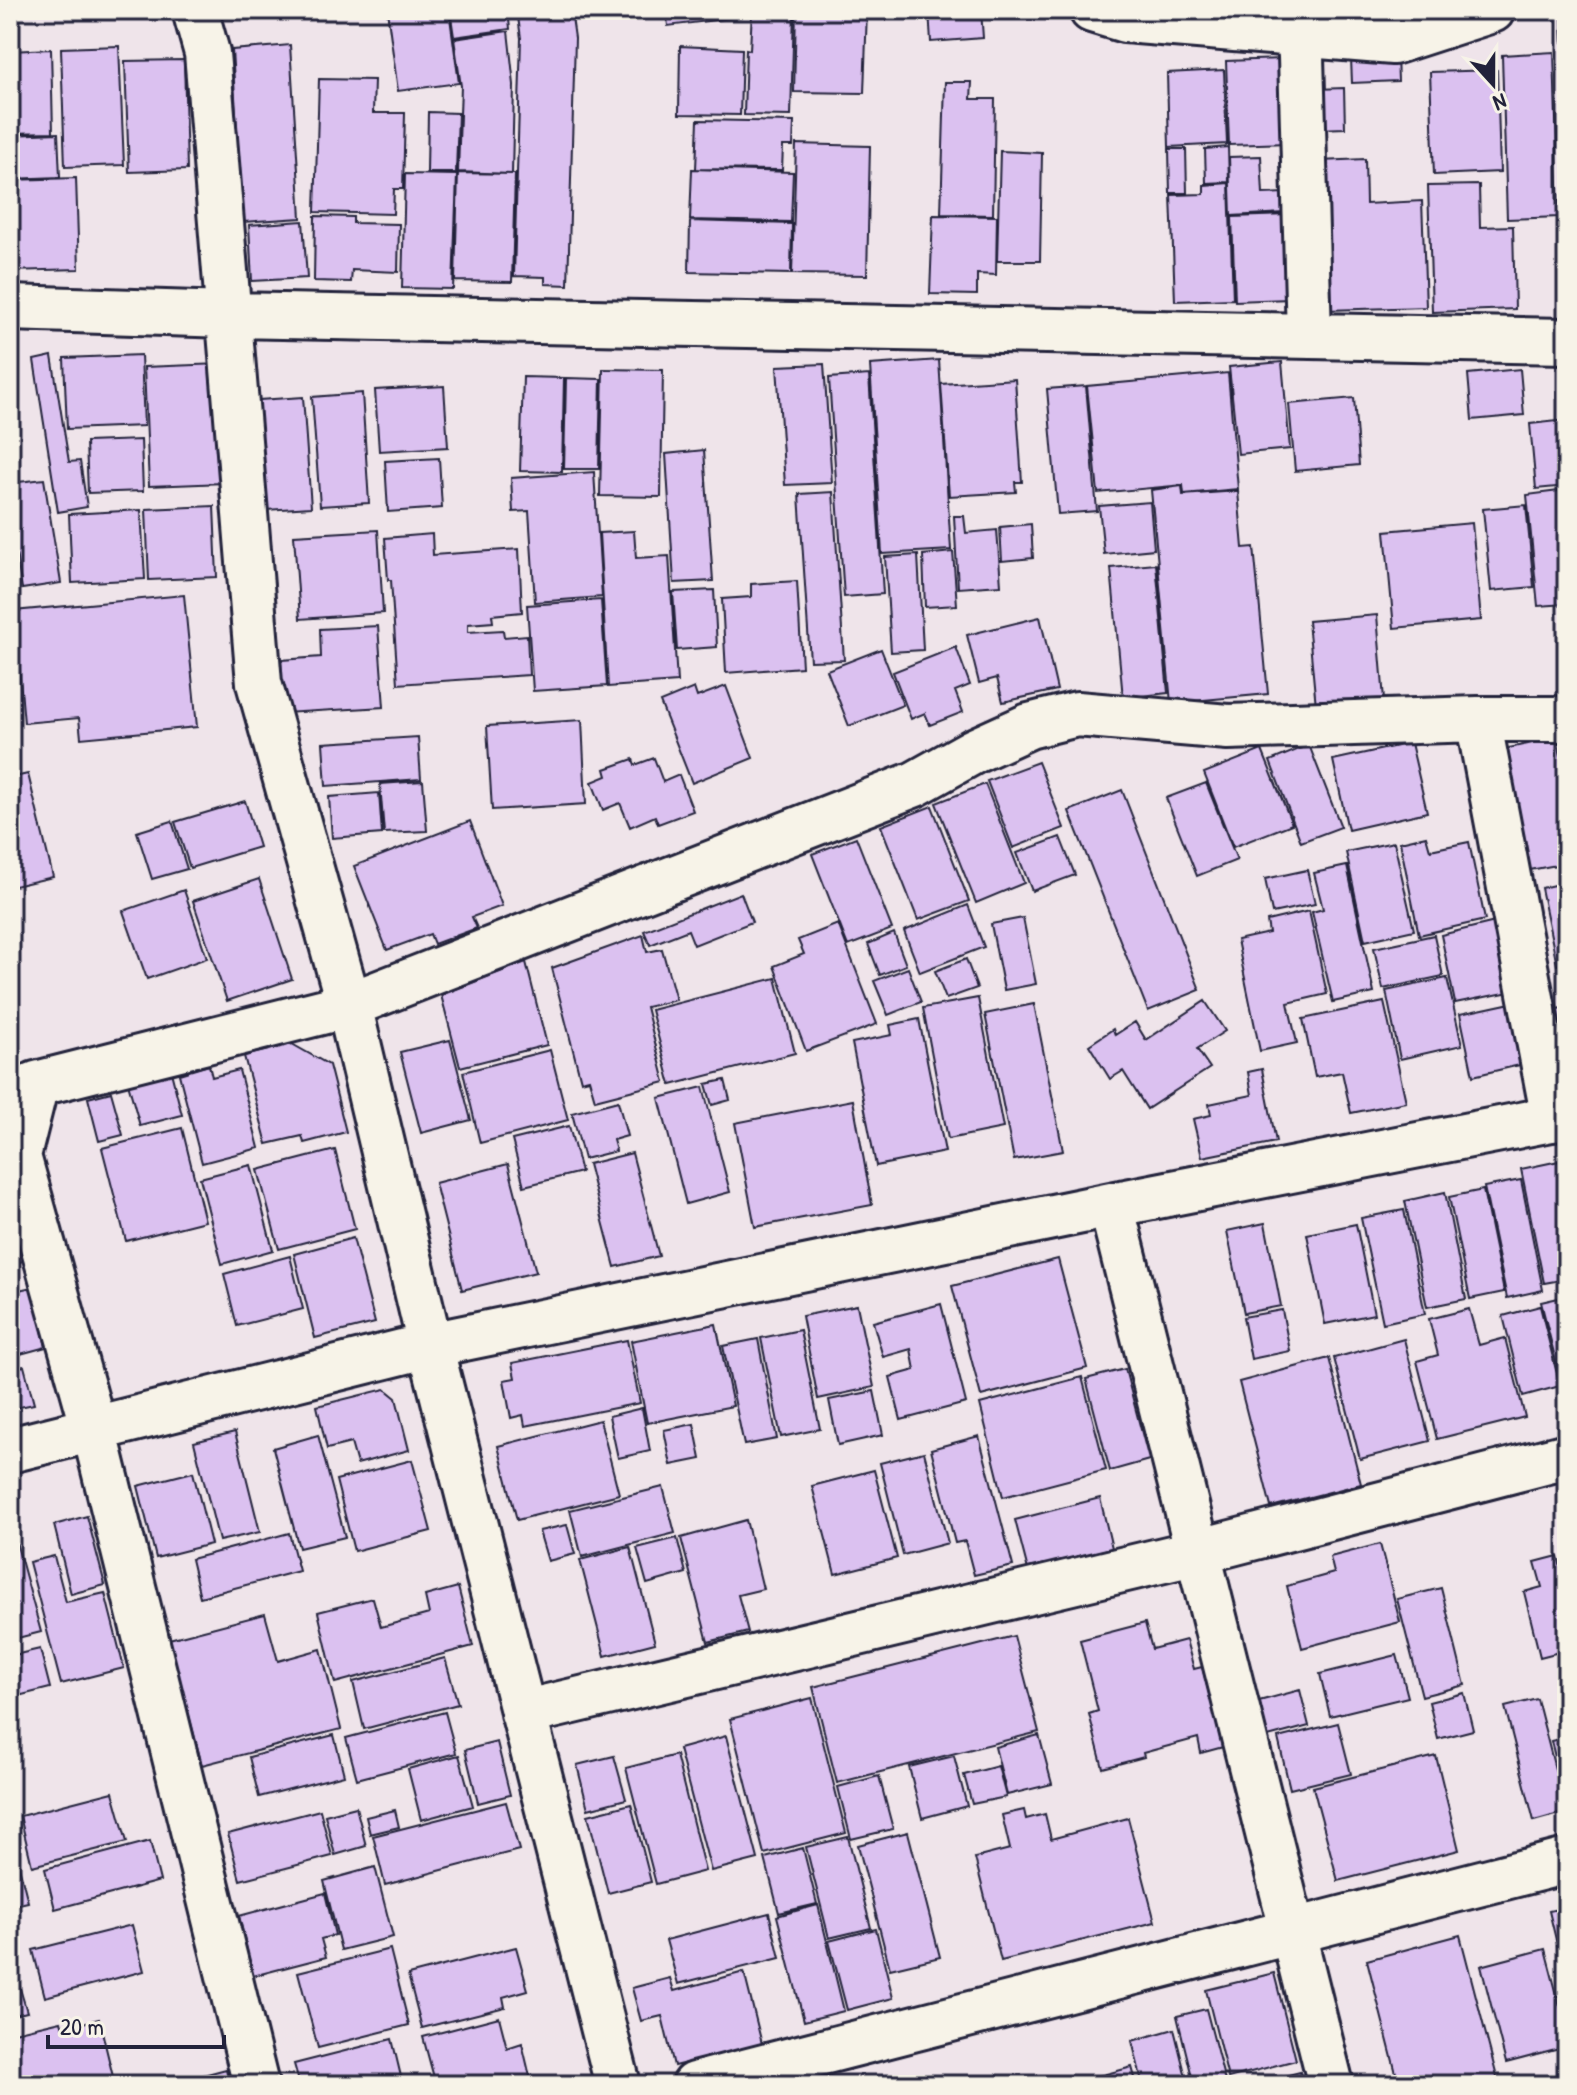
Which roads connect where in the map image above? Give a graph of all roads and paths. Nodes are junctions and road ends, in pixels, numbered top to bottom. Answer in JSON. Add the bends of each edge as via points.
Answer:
{"nodes":[{"id":1,"x":195,"y":10,"type":"edge"},
{"id":2,"x":1092,"y":10,"type":"edge"},
{"id":3,"x":1492,"y":10,"type":"edge"},
{"id":4,"x":1299,"y":23,"type":"edge"},
{"id":5,"x":10,"y":308,"type":"edge"},
{"id":6,"x":228,"y":315,"type":"junction"},
{"id":7,"x":1309,"y":336,"type":"junction"},
{"id":8,"x":1567,"y":341,"type":"edge"},
{"id":9,"x":1478,"y":719,"type":"junction"},
{"id":10,"x":1567,"y":719,"type":"edge"},
{"id":11,"x":349,"y":1005,"type":"junction"},
{"id":12,"x":1560,"y":1118,"type":"edge"},
{"id":13,"x":1111,"y":1205,"type":"junction"},
{"id":14,"x":430,"y":1345,"type":"junction"},
{"id":15,"x":94,"y":1429,"type":"junction"},
{"id":16,"x":10,"y":1450,"type":"edge"},
{"id":17,"x":1567,"y":1456,"type":"edge"},
{"id":18,"x":1197,"y":1552,"type":"junction"},
{"id":19,"x":523,"y":1713,"type":"junction"},
{"id":20,"x":1567,"y":1861,"type":"edge"},
{"id":21,"x":1293,"y":1932,"type":"junction"},
{"id":22,"x":256,"y":2085,"type":"edge"},
{"id":23,"x":618,"y":2085,"type":"edge"},
{"id":24,"x":694,"y":2085,"type":"edge"},
{"id":25,"x":1331,"y":2085,"type":"edge"}],
"edges":[{"from":1,"to":6,"type":"street","via":[[207,53]]},
{"from":2,"to":4,"type":"street","via":[[1125,20]]},
{"from":3,"to":4,"type":"street","via":[[1393,42]]},
{"from":4,"to":7,"type":"street"},
{"from":5,"to":6,"type":"street"},
{"from":6,"to":7,"type":"street"},
{"from":6,"to":11,"type":"street","via":[[259,683]]},
{"from":7,"to":8,"type":"street"},
{"from":9,"to":10,"type":"street"},
{"from":9,"to":11,"type":"street","via":[[1228,727],[1077,714],[1029,726],[915,784]]},
{"from":9,"to":12,"type":"street"},
{"from":11,"to":14,"type":"street"},
{"from":11,"to":15,"type":"street","via":[[36,1084],[18,1156]]},
{"from":12,"to":13,"type":"street"},
{"from":13,"to":14,"type":"street"},
{"from":13,"to":18,"type":"street"},
{"from":14,"to":15,"type":"street"},
{"from":14,"to":19,"type":"street"},
{"from":15,"to":16,"type":"street"},
{"from":15,"to":22,"type":"street"},
{"from":17,"to":18,"type":"street"},
{"from":18,"to":19,"type":"street"},
{"from":18,"to":21,"type":"street"},
{"from":19,"to":23,"type":"street"},
{"from":20,"to":21,"type":"street"},
{"from":21,"to":24,"type":"street"},
{"from":21,"to":25,"type":"street"}]}
